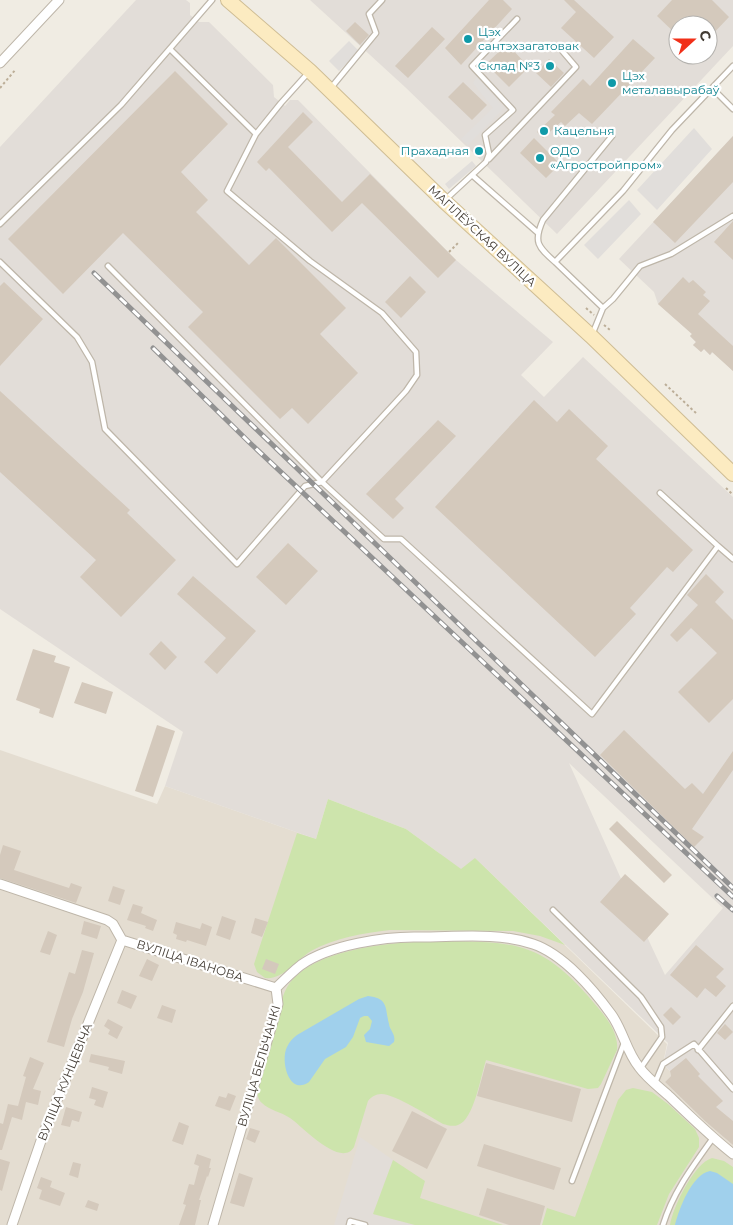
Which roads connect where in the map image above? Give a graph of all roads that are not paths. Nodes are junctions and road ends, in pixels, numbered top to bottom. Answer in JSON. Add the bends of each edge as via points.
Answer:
{"nodes":[{"id":1,"x":60,"y":0,"type":"edge"},
{"id":2,"x":212,"y":0,"type":"edge"},
{"id":3,"x":228,"y":0,"type":"edge"},
{"id":4,"x":382,"y":0,"type":"edge"},
{"id":5,"x":517,"y":19,"type":"dead end"},
{"id":6,"x":558,"y":46,"type":"dead end"},
{"id":7,"x":170,"y":49,"type":"junction"},
{"id":8,"x":0,"y":63,"type":"edge"},
{"id":9,"x":733,"y":66,"type":"edge"},
{"id":10,"x":310,"y":71,"type":"junction"},
{"id":11,"x":712,"y":88,"type":"junction"},
{"id":12,"x":328,"y":90,"type":"junction"},
{"id":13,"x":733,"y":109,"type":"edge"},
{"id":14,"x":256,"y":134,"type":"junction"},
{"id":15,"x":612,"y":136,"type":"dead end"},
{"id":16,"x":486,"y":162,"type":"junction"},
{"id":17,"x":472,"y":175,"type":"junction"},
{"id":18,"x":444,"y":201,"type":"junction"},
{"id":19,"x":733,"y":216,"type":"edge"},
{"id":20,"x":0,"y":224,"type":"edge"},
{"id":21,"x":537,"y":232,"type":"junction"},
{"id":22,"x":0,"y":262,"type":"edge"},
{"id":23,"x":555,"y":262,"type":"junction"},
{"id":24,"x":108,"y":266,"type":"dead end"},
{"id":25,"x":603,"y":308,"type":"junction"},
{"id":26,"x":592,"y":336,"type":"junction"},
{"id":27,"x":733,"y":474,"type":"edge"},
{"id":28,"x":322,"y":482,"type":"junction"},
{"id":29,"x":660,"y":493,"type":"dead end"},
{"id":30,"x":718,"y":546,"type":"junction"},
{"id":31,"x":733,"y":559,"type":"edge"},
{"id":32,"x":0,"y":884,"type":"edge"},
{"id":33,"x":553,"y":910,"type":"dead end"},
{"id":34,"x":122,"y":940,"type":"junction"},
{"id":35,"x":276,"y":988,"type":"junction"},
{"id":36,"x":733,"y":1006,"type":"edge"},
{"id":37,"x":625,"y":1042,"type":"junction"},
{"id":38,"x":698,"y":1050,"type":"junction"},
{"id":39,"x":640,"y":1069,"type":"junction"},
{"id":40,"x":655,"y":1083,"type":"junction"},
{"id":41,"x":733,"y":1089,"type":"edge"},
{"id":42,"x":713,"y":1138,"type":"junction"},
{"id":43,"x":733,"y":1154,"type":"edge"},
{"id":44,"x":572,"y":1181,"type":"dead end"},
{"id":45,"x":12,"y":1225,"type":"edge"},
{"id":46,"x":213,"y":1225,"type":"edge"},
{"id":47,"x":349,"y":1225,"type":"edge"},
{"id":48,"x":366,"y":1225,"type":"edge"},
{"id":49,"x":663,"y":1225,"type":"edge"}],
"edges":[{"from":1,"to":8,"type":"street"},
{"from":2,"to":7,"type":"lane"},
{"from":3,"to":10,"type":"street","name":"МАГІЛЁЎСКАЯ ВУЛІЦА"},
{"from":4,"to":12,"type":"lane","via":[[368,14],[376,33]]},
{"from":5,"to":16,"type":"lane","via":[[472,66],[513,110],[485,135],[489,154]]},
{"from":6,"to":16,"type":"lane","via":[[576,67]]},
{"from":7,"to":14,"type":"lane"},
{"from":7,"to":20,"type":"lane","via":[[121,105]]},
{"from":9,"to":11,"type":"lane"},
{"from":10,"to":12,"type":"street","name":"МАГІЛЁЎСКАЯ ВУЛІЦА"},
{"from":10,"to":14,"type":"lane"},
{"from":11,"to":13,"type":"lane"},
{"from":11,"to":23,"type":"lane","via":[[672,130],[623,191]]},
{"from":12,"to":18,"type":"street","name":"МАГІЛЁЎСКАЯ ВУЛІЦА"},
{"from":14,"to":28,"type":"lane","via":[[227,191],[310,261],[382,313],[416,352],[417,375],[406,391]]},
{"from":15,"to":21,"type":"lane","via":[[543,220]]},
{"from":16,"to":17,"type":"lane"},
{"from":17,"to":18,"type":"lane"},
{"from":17,"to":21,"type":"lane"},
{"from":18,"to":26,"type":"street","name":"МАГІЛЁЎСКАЯ ВУЛІЦА"},
{"from":19,"to":25,"type":"lane","via":[[671,254],[640,266]]},
{"from":21,"to":23,"type":"lane","via":[[537,242]]},
{"from":22,"to":28,"type":"lane","via":[[77,337],[92,362],[105,429],[237,564],[305,486]]},
{"from":23,"to":25,"type":"lane"},
{"from":24,"to":28,"type":"lane"},
{"from":25,"to":26,"type":"lane"},
{"from":26,"to":27,"type":"street","name":"МАГІЛЁЎСКАЯ ВУЛІЦА"},
{"from":28,"to":30,"type":"lane","via":[[384,540],[401,539],[592,714]]},
{"from":29,"to":30,"type":"lane"},
{"from":30,"to":31,"type":"lane"},
{"from":32,"to":34,"type":"street","name":"ВУЛІЦА ІВАНОВА","via":[[107,920]]},
{"from":33,"to":39,"type":"lane","via":[[641,997],[661,1027],[662,1037]]},
{"from":34,"to":35,"type":"street","name":"ВУЛІЦА ІВАНОВА"},
{"from":34,"to":45,"type":"street","name":"ВУЛІЦА КУНЦЕВІЧА","via":[[44,1132]]},
{"from":35,"to":37,"type":"street","name":"ВУЛІЦА БЕЛЬЧАНКІ","via":[[301,965],[321,954],[363,942],[394,937],[520,940],[549,951],[576,973],[611,1014]]},
{"from":35,"to":46,"type":"street","name":"ВУЛІЦА БЕЛЬЧАНКІ","via":[[278,1004]]},
{"from":36,"to":38,"type":"lane"},
{"from":37,"to":39,"type":"street","name":"ВУЛІЦА БЕЛЬЧАНКІ"},
{"from":37,"to":44,"type":"lane"},
{"from":38,"to":40,"type":"lane","via":[[694,1044],[663,1064]]},
{"from":38,"to":41,"type":"lane"},
{"from":39,"to":40,"type":"street","name":"ВУЛІЦА БЕЛЬЧАНКІ"},
{"from":40,"to":42,"type":"street","name":"ВУЛІЦА БЕЛЬЧАНКІ"},
{"from":42,"to":43,"type":"street","name":"ВУЛІЦА БЕЛЬЧАНКІ"},
{"from":42,"to":49,"type":"lane","via":[[676,1192]]},
{"from":47,"to":48,"type":"lane","via":[[350,1221]]}]}
